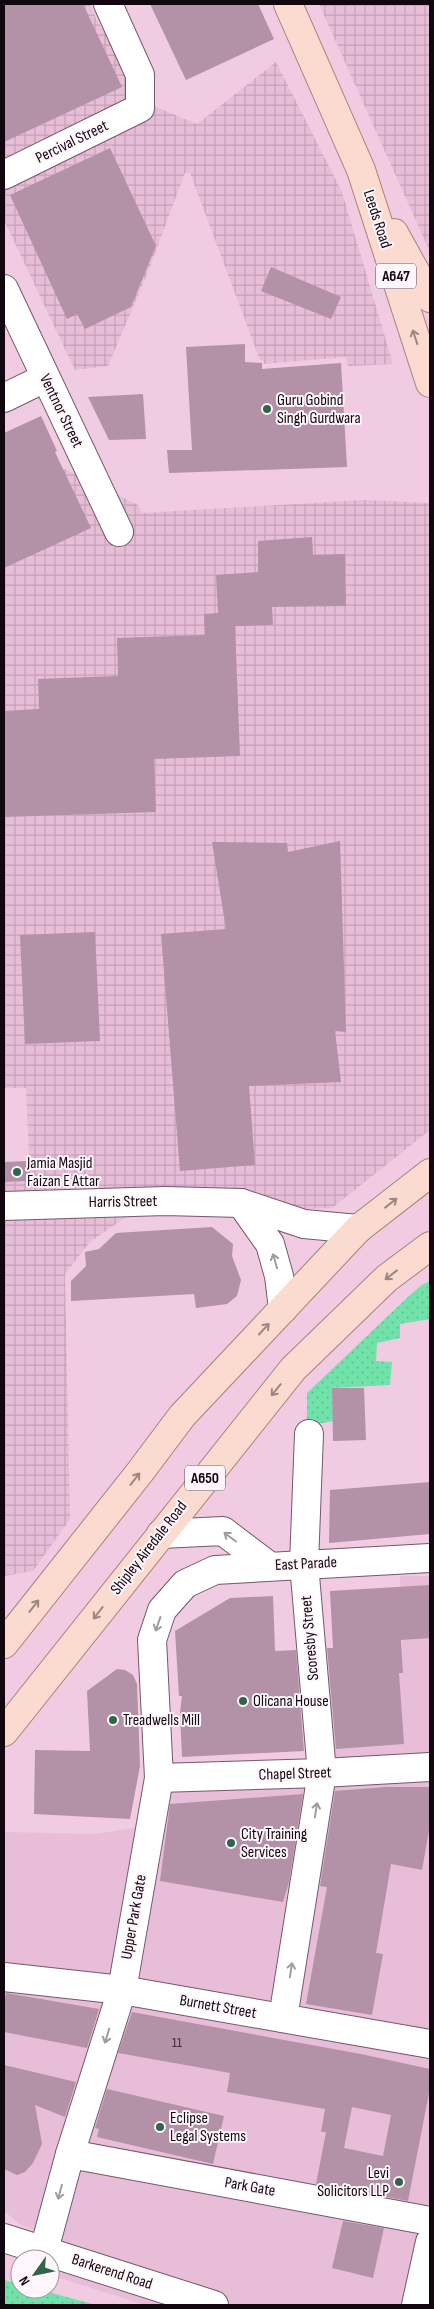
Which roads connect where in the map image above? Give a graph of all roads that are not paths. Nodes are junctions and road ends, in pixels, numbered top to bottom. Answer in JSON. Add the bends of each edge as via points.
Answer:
{"nodes":[{"id":1,"x":108,"y":4,"type":"edge"},
{"id":2,"x":288,"y":4,"type":"edge"},
{"id":3,"x":361,"y":170,"type":"junction"},
{"id":4,"x":4,"y":175,"type":"edge"},
{"id":5,"x":4,"y":289,"type":"edge"},
{"id":6,"x":430,"y":298,"type":"edge"},
{"id":7,"x":45,"y":378,"type":"junction"},
{"id":8,"x":430,"y":383,"type":"edge"},
{"id":9,"x":4,"y":398,"type":"edge"},
{"id":10,"x":119,"y":532,"type":"dead end"},
{"id":11,"x":430,"y":1173,"type":"edge"},
{"id":12,"x":242,"y":1202,"type":"junction"},
{"id":13,"x":4,"y":1206,"type":"edge"},
{"id":14,"x":358,"y":1229,"type":"junction"},
{"id":15,"x":430,"y":1246,"type":"edge"},
{"id":16,"x":283,"y":1309,"type":"junction"},
{"id":17,"x":309,"y":1434,"type":"dead end"},
{"id":18,"x":161,"y":1534,"type":"junction"},
{"id":19,"x":430,"y":1558,"type":"edge"},
{"id":20,"x":304,"y":1564,"type":"junction"},
{"id":21,"x":269,"y":1566,"type":"junction"},
{"id":22,"x":185,"y":1584,"type":"joint"},
{"id":23,"x":4,"y":1644,"type":"edge"},
{"id":24,"x":4,"y":1732,"type":"edge"},
{"id":25,"x":430,"y":1767,"type":"edge"},
{"id":26,"x":322,"y":1773,"type":"junction"},
{"id":27,"x":159,"y":1778,"type":"junction"},
{"id":28,"x":4,"y":1977,"type":"edge"},
{"id":29,"x":122,"y":1990,"type":"junction"},
{"id":30,"x":283,"y":2018,"type":"junction"},
{"id":31,"x":430,"y":2044,"type":"edge"},
{"id":32,"x":70,"y":2154,"type":"junction"},
{"id":33,"x":430,"y":2221,"type":"edge"},
{"id":34,"x":6,"y":2237,"type":"edge"},
{"id":35,"x":430,"y":2242,"type":"edge"},
{"id":36,"x":41,"y":2249,"type":"edge"},
{"id":37,"x":44,"y":2249,"type":"edge"},
{"id":38,"x":60,"y":2255,"type":"edge"},
{"id":39,"x":214,"y":2305,"type":"edge"},
{"id":40,"x":416,"y":2305,"type":"edge"}],
"edges":[{"from":1,"to":4,"type":"street","name":"Percival Street","via":[[140,75],[140,108]]},
{"from":2,"to":3,"type":"main road","name":"Leeds Road","number":"A647"},
{"from":3,"to":6,"type":"main road","name":"Leeds Road","number":"A647"},
{"from":8,"to":3,"type":"main road","name":"Leeds Road","number":"A647","one_way":true},
{"from":5,"to":7,"type":"street","name":"Ventnor Street"},
{"from":7,"to":9,"type":"street"},
{"from":7,"to":10,"type":"street","name":"Ventnor Street"},
{"from":14,"to":11,"type":"main road","one_way":true},
{"from":12,"to":13,"type":"street","name":"Harris Street"},
{"from":12,"to":14,"type":"street","name":"Harris Street","via":[[304,1224]]},
{"from":16,"to":12,"type":"street","one_way":true,"via":[[279,1276],[270,1244]]},
{"from":14,"to":16,"type":"main road"},
{"from":15,"to":18,"type":"main road","name":"Shipley Airedale Road","number":"A650","one_way":true,"via":[[387,1278],[293,1369]]},
{"from":23,"to":16,"type":"main road","one_way":true,"via":[[182,1416]]},
{"from":17,"to":20,"type":"street","name":"Scoresby Street"},
{"from":21,"to":18,"type":"street","one_way":true,"via":[[223,1531]]},
{"from":18,"to":24,"type":"main road","name":"Shipley Airedale Road","number":"A650","one_way":true},
{"from":19,"to":20,"type":"street","name":"East Parade"},
{"from":20,"to":21,"type":"street","name":"East Parade"},
{"from":20,"to":26,"type":"street","name":"Scoresby Street"},
{"from":21,"to":22,"type":"street","name":"East Parade","via":[[215,1570]]},
{"from":22,"to":27,"type":"street","name":"Upper Park Gate","one_way":true,"via":[[162,1610],[152,1640]]},
{"from":25,"to":26,"type":"street","name":"Chapel Street"},
{"from":26,"to":27,"type":"street","name":"Chapel Street"},
{"from":30,"to":26,"type":"street","name":"Scoresby Street","one_way":true},
{"from":27,"to":29,"type":"street","name":"Upper Park Gate"},
{"from":28,"to":29,"type":"street","name":"Burnett Street"},
{"from":29,"to":30,"type":"street","name":"Burnett Street"},
{"from":29,"to":32,"type":"street","name":"Upper Park Gate","one_way":true},
{"from":30,"to":31,"type":"street","name":"Burnett Street"},
{"from":32,"to":33,"type":"street","name":"Park Gate"},
{"from":32,"to":37,"type":"street","name":"Upper Park Gate","one_way":true},
{"from":34,"to":36,"type":"street","name":"Barkerend Road"},
{"from":35,"to":40,"type":"street"},
{"from":38,"to":39,"type":"street","name":"Barkerend Road"}]}
